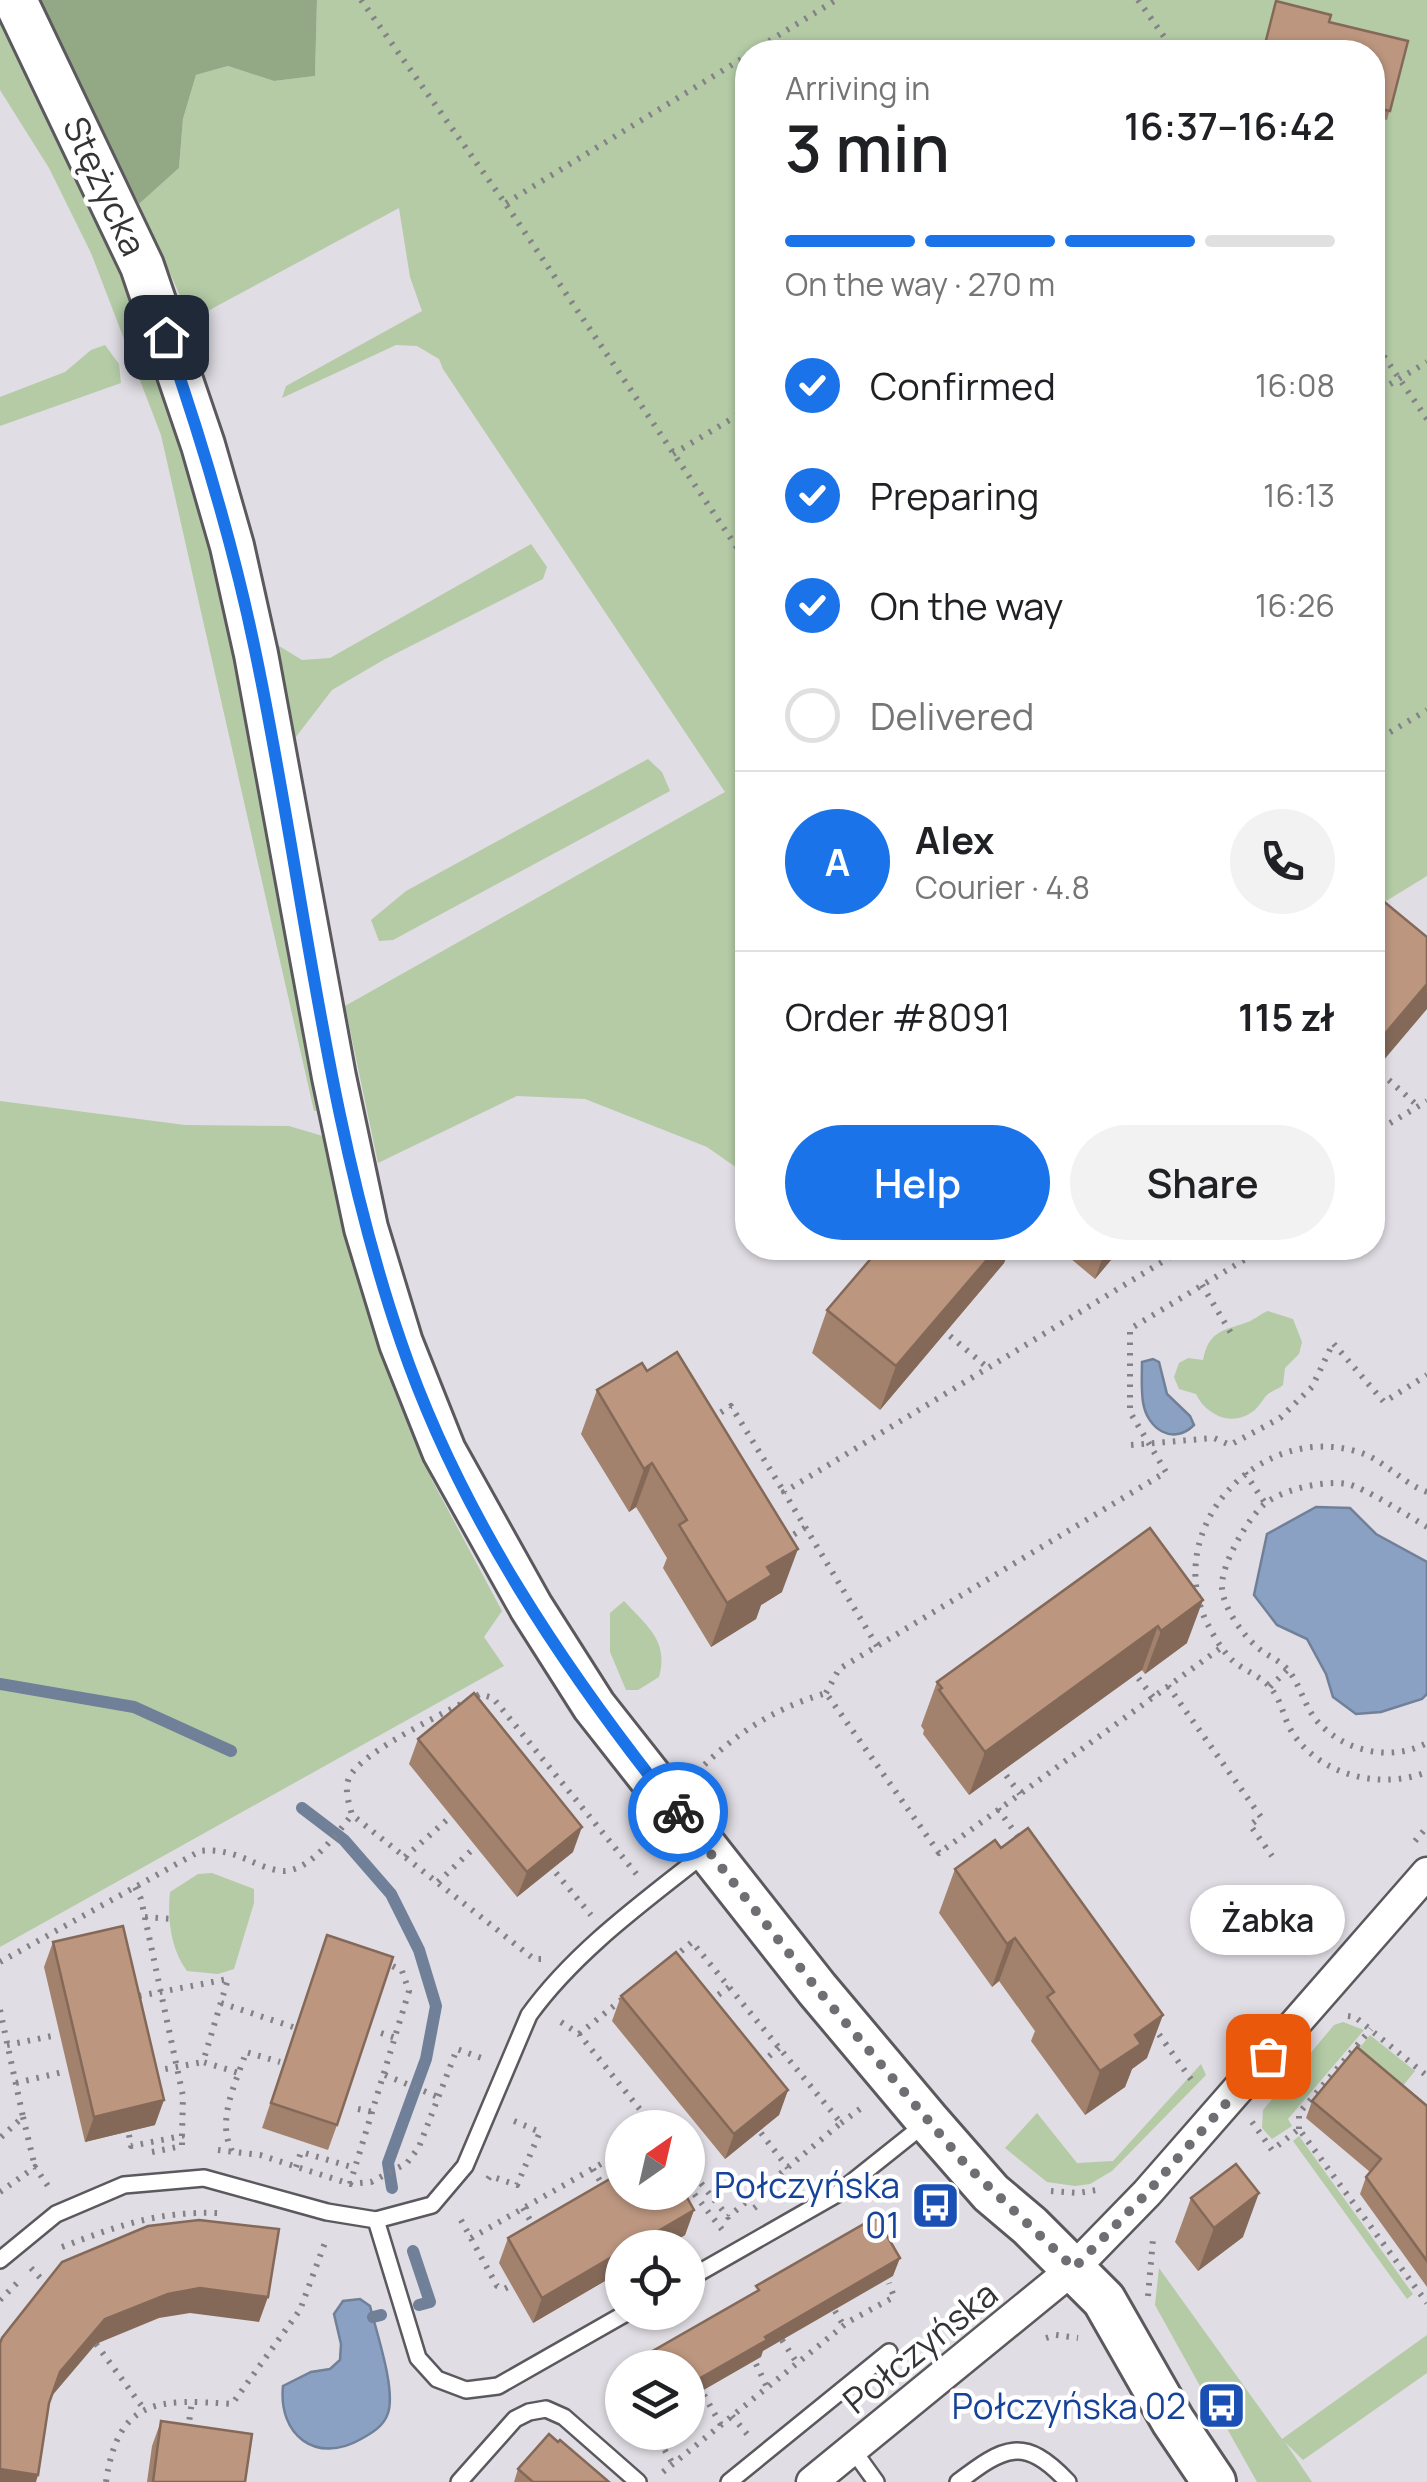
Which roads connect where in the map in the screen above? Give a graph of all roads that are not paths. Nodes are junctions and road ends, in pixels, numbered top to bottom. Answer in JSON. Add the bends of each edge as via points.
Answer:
{"nodes":[{"id":1,"x":15,"y":0,"type":"edge"},
{"id":2,"x":708,"y":1851,"type":"junction"},
{"id":3,"x":1427,"y":1873,"type":"edge"},
{"id":4,"x":928,"y":2121,"type":"junction"},
{"id":5,"x":376,"y":2220,"type":"junction"},
{"id":6,"x":0,"y":2260,"type":"edge"},
{"id":7,"x":1074,"y":2268,"type":"junction"},
{"id":8,"x":705,"y":2269,"type":"edge"},
{"id":9,"x":605,"y":2325,"type":"edge"},
{"id":10,"x":890,"y":2352,"type":"dead end"},
{"id":11,"x":853,"y":2450,"type":"junction"},
{"id":12,"x":459,"y":2482,"type":"edge"},
{"id":13,"x":638,"y":2482,"type":"edge"},
{"id":14,"x":729,"y":2482,"type":"edge"},
{"id":15,"x":812,"y":2482,"type":"edge"},
{"id":16,"x":876,"y":2482,"type":"edge"},
{"id":17,"x":958,"y":2482,"type":"edge"},
{"id":18,"x":1068,"y":2482,"type":"edge"},
{"id":19,"x":1214,"y":2482,"type":"edge"}],
"edges":[{"from":1,"to":2,"type":"street","name":"Stężycka","via":[[142,266],[232,546],[366,1228],[401,1343],[444,1451],[530,1607],[594,1706]]},
{"from":2,"to":4,"type":"street","name":"Stężycka"},
{"from":2,"to":5,"type":"lane","via":[[568,1967],[543,1996],[464,2166],[432,2206]]},
{"from":3,"to":7,"type":"street","name":"Połczyńska"},
{"from":4,"to":7,"type":"street","name":"Stężycka","via":[[991,2192]]},
{"from":4,"to":8,"type":"lane","via":[[837,2194]]},
{"from":5,"to":6,"type":"lane","via":[[204,2178],[124,2184],[56,2214]]},
{"from":5,"to":9,"type":"lane","via":[[418,2358],[437,2379],[466,2390],[498,2386]]},
{"from":7,"to":11,"type":"street","name":"Połczyńska"},
{"from":7,"to":19,"type":"street","name":"Stężycka","via":[[1104,2300]]},
{"from":10,"to":14,"type":"lane"},
{"from":11,"to":15,"type":"street","name":"Połczyńska"},
{"from":11,"to":16,"type":"lane"},
{"from":12,"to":13,"type":"lane","via":[[515,2419],[546,2410],[564,2416]]},
{"from":17,"to":18,"type":"lane","via":[[993,2455],[1023,2450],[1049,2461]]}]}
